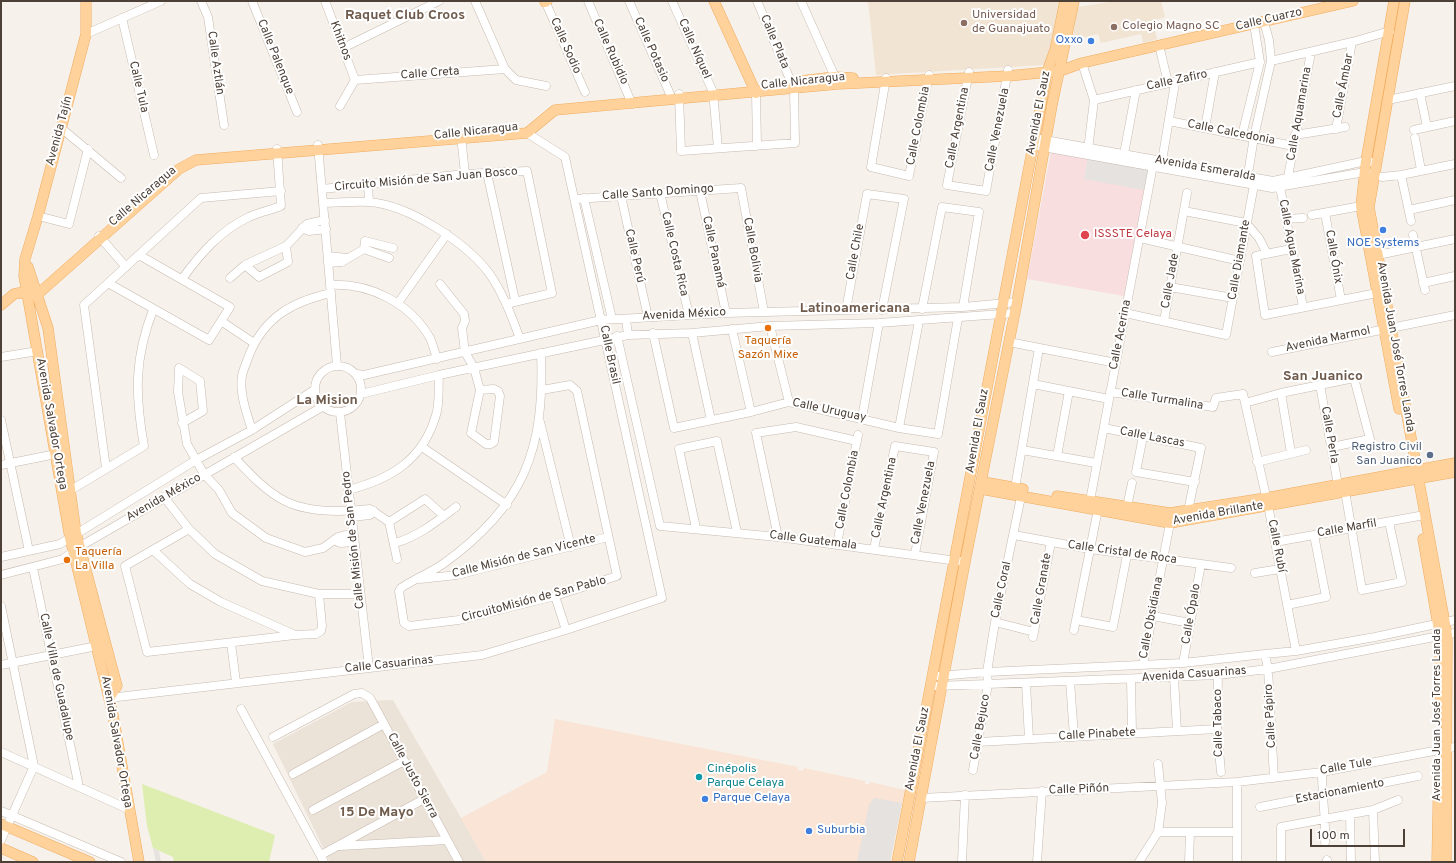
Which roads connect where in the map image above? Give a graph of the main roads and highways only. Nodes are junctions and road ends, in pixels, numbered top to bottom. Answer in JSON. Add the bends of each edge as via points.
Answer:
{"nodes":[{"id":1,"x":86,"y":1,"type":"edge"},
{"id":2,"x":714,"y":1,"type":"edge"},
{"id":3,"x":1065,"y":1,"type":"edge"},
{"id":4,"x":1074,"y":1,"type":"edge"},
{"id":5,"x":1353,"y":1,"type":"edge"},
{"id":6,"x":1394,"y":1,"type":"edge"},
{"id":7,"x":1405,"y":1,"type":"edge"},
{"id":8,"x":1063,"y":68,"type":"junction"},
{"id":9,"x":1047,"y":69,"type":"junction"},
{"id":10,"x":886,"y":81,"type":"junction"},
{"id":11,"x":793,"y":86,"type":"junction"},
{"id":12,"x":754,"y":90,"type":"junction"},
{"id":13,"x":1370,"y":168,"type":"junction"},
{"id":14,"x":1374,"y":256,"type":"junction"},
{"id":15,"x":25,"y":259,"type":"joint"},
{"id":16,"x":30,"y":293,"type":"junction"},
{"id":17,"x":1,"y":305,"type":"edge"},
{"id":18,"x":1387,"y":328,"type":"junction"},
{"id":19,"x":1455,"y":463,"type":"edge"},
{"id":20,"x":1455,"y":472,"type":"edge"},
{"id":21,"x":1415,"y":475,"type":"junction"},
{"id":22,"x":982,"y":485,"type":"junction"},
{"id":23,"x":1267,"y":502,"type":"junction"},
{"id":24,"x":1094,"y":506,"type":"junction"},
{"id":25,"x":73,"y":535,"type":"junction"},
{"id":26,"x":76,"y":550,"type":"junction"},
{"id":27,"x":1446,"y":622,"type":"edge"},
{"id":28,"x":1447,"y":635,"type":"edge"},
{"id":29,"x":109,"y":698,"type":"junction"},
{"id":30,"x":1447,"y":749,"type":"edge"},
{"id":31,"x":1450,"y":786,"type":"edge"},
{"id":32,"x":920,"y":801,"type":"junction"},
{"id":33,"x":907,"y":802,"type":"junction"},
{"id":34,"x":4,"y":825,"type":"edge"},
{"id":35,"x":1,"y":848,"type":"edge"},
{"id":36,"x":33,"y":862,"type":"edge"},
{"id":37,"x":90,"y":862,"type":"edge"},
{"id":38,"x":139,"y":862,"type":"edge"},
{"id":39,"x":896,"y":862,"type":"edge"},
{"id":40,"x":909,"y":862,"type":"edge"},
{"id":41,"x":1437,"y":862,"type":"edge"},
{"id":42,"x":1446,"y":862,"type":"edge"}],
"edges":[{"from":1,"to":15,"type":"main road","name":"Avenida Tajín","via":[[86,34]]},
{"from":2,"to":12,"type":"main road"},
{"from":3,"to":9,"type":"main road","name":"Avenida El Sauz","via":[[1055,50]]},
{"from":4,"to":8,"type":"main road","name":"Avenida El Sauz"},
{"from":5,"to":8,"type":"main road","name":"Calle Cuarzo"},
{"from":6,"to":13,"type":"main road","name":"Avenida Juan José Torres Landa"},
{"from":7,"to":13,"type":"main road","name":"Avenida Juan José Torres Landa","via":[[1388,100]]},
{"from":8,"to":9,"type":"main road","name":"Calle Nicaragua"},
{"from":8,"to":22,"type":"main road","name":"Avenida El Sauz","via":[[1045,143]]},
{"from":9,"to":10,"type":"main road","name":"Calle Nicaragua"},
{"from":9,"to":33,"type":"main road","name":"Avenida El Sauz"},
{"from":10,"to":11,"type":"main road","name":"Calle Nicaragua"},
{"from":10,"to":11,"type":"main road","name":"Calle Nicaragua","via":[[835,77]]},
{"from":11,"to":12,"type":"main road","name":"Calle Nicaragua"},
{"from":12,"to":16,"type":"main road","name":"Calle Nicaragua","via":[[631,101],[553,104],[525,130],[194,157],[178,166],[100,237]]},
{"from":13,"to":14,"type":"main road","name":"Avenida Juan José Torres Landa","via":[[1369,208]]},
{"from":13,"to":14,"type":"main road","name":"Avenida Juan José Torres Landa","via":[[1361,206]]},
{"from":14,"to":18,"type":"main road","name":"Avenida Juan José Torres Landa"},
{"from":14,"to":18,"type":"main road","name":"Avenida Juan José Torres Landa","via":[[1377,293]]},
{"from":15,"to":16,"type":"main road","name":"Avenida Salvador Ortega","via":[[24,276]]},
{"from":16,"to":17,"type":"main road","name":"Calle Nicaragua","via":[[14,294]]},
{"from":16,"to":25,"type":"main road","name":"Avenida Salvador Ortega","via":[[56,454]]},
{"from":16,"to":25,"type":"main road","name":"Avenida Salvador Ortega","via":[[48,328],[71,490]]},
{"from":18,"to":21,"type":"main road","name":"Avenida Juan José Torres Landa"},
{"from":19,"to":21,"type":"main road","name":"Avenida Brillante"},
{"from":20,"to":21,"type":"main road","name":"Avenida Brillante"},
{"from":21,"to":23,"type":"main road","name":"Avenida Brillante"},
{"from":21,"to":27,"type":"main road","name":"Avenida Juan José Torres Landa"},
{"from":21,"to":27,"type":"main road","name":"Avenida Juan José Torres Landa","via":[[1419,516]]},
{"from":22,"to":24,"type":"main road","name":"Avenida Brillante"},
{"from":22,"to":32,"type":"main road","name":"Avenida El Sauz"},
{"from":23,"to":24,"type":"main road","name":"Avenida Brillante","via":[[1170,513],[1127,507]]},
{"from":23,"to":24,"type":"main road","name":"Avenida Brillante","via":[[1170,523]]},
{"from":25,"to":26,"type":"main road","name":"Avenida Salvador Ortega"},
{"from":26,"to":29,"type":"main road","name":"Avenida Salvador Ortega"},
{"from":26,"to":29,"type":"main road","via":[[117,686]]},
{"from":27,"to":28,"type":"main road","name":"Avenida Juan José Torres Landa"},
{"from":28,"to":30,"type":"main road","name":"Avenida Juan José Torres Landa"},
{"from":29,"to":38,"type":"main road","name":"Avenida Salvador Ortega"},
{"from":30,"to":31,"type":"main road","name":"Avenida Juan José Torres Landa"},
{"from":30,"to":41,"type":"main road","name":"Avenida Juan José Torres Landa"},
{"from":31,"to":42,"type":"main road","name":"Avenida Juan José Torres Landa"},
{"from":32,"to":33,"type":"main road"},
{"from":32,"to":40,"type":"main road","name":"Avenida El Sauz"},
{"from":33,"to":39,"type":"main road","name":"Avenida El Sauz"},
{"from":34,"to":37,"type":"main road"},
{"from":35,"to":36,"type":"main road"}]}
